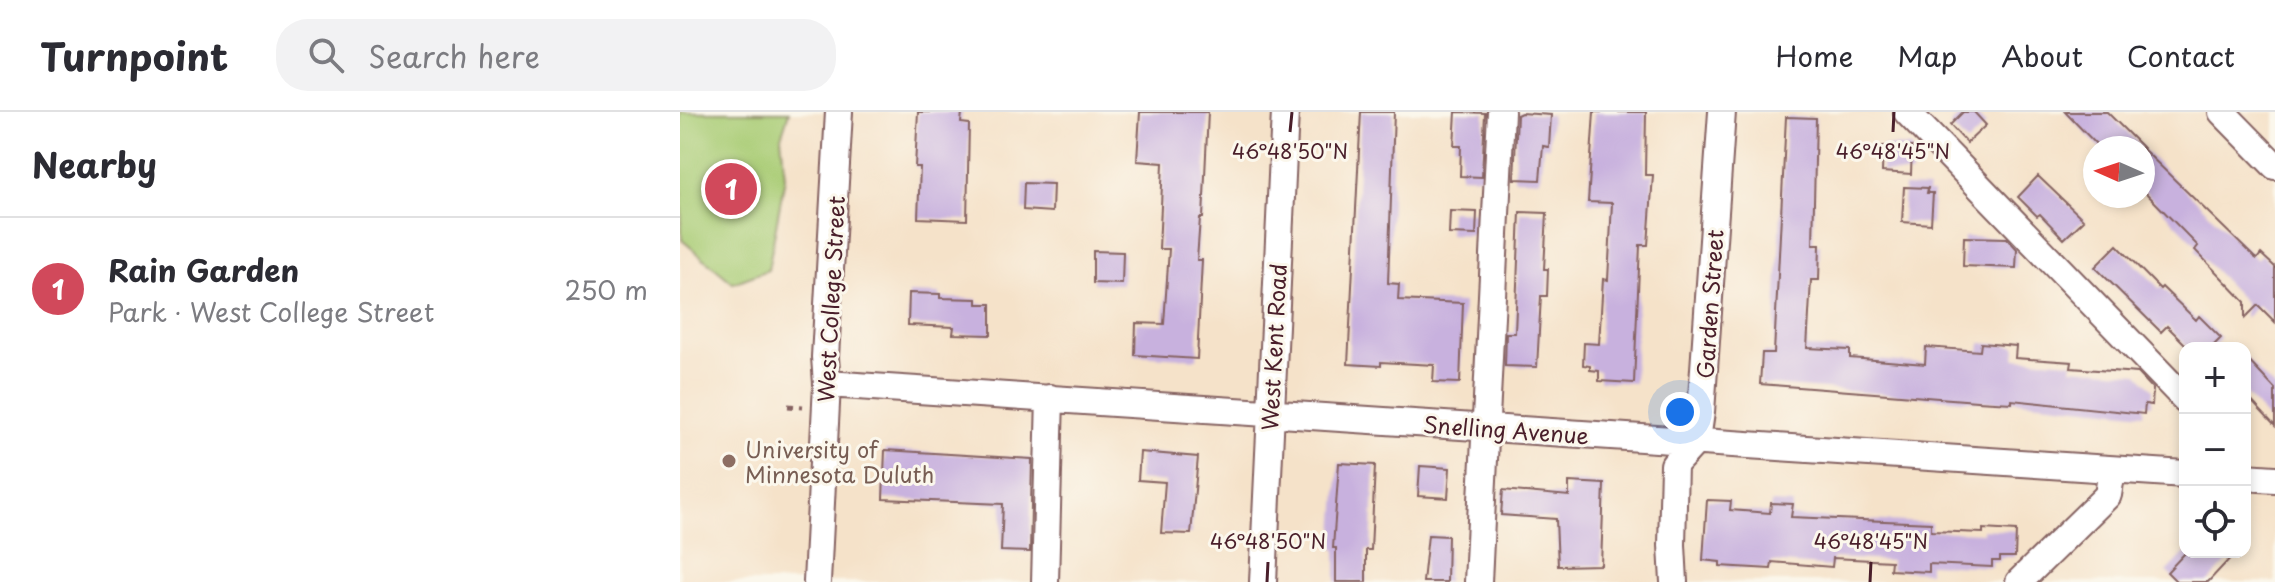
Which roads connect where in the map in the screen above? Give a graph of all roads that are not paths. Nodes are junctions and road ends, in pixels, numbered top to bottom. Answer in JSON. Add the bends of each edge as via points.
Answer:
{"nodes":[{"id":1,"x":839,"y":112,"type":"edge"},
{"id":2,"x":1285,"y":112,"type":"edge"},
{"id":3,"x":1501,"y":112,"type":"edge"},
{"id":4,"x":1722,"y":112,"type":"edge"},
{"id":5,"x":1907,"y":112,"type":"edge"},
{"id":6,"x":2222,"y":112,"type":"edge"},
{"id":7,"x":2275,"y":166,"type":"edge"},
{"id":8,"x":827,"y":384,"type":"junction"},
{"id":9,"x":2179,"y":393,"type":"edge"},
{"id":10,"x":1050,"y":398,"type":"junction"},
{"id":11,"x":1270,"y":412,"type":"junction"},
{"id":12,"x":1484,"y":429,"type":"junction"},
{"id":13,"x":1697,"y":440,"type":"junction"},
{"id":14,"x":2112,"y":470,"type":"junction"},
{"id":15,"x":2179,"y":474,"type":"edge"},
{"id":16,"x":817,"y":582,"type":"edge"},
{"id":17,"x":1045,"y":582,"type":"edge"},
{"id":18,"x":1263,"y":582,"type":"edge"},
{"id":19,"x":1478,"y":582,"type":"edge"},
{"id":20,"x":1674,"y":582,"type":"edge"},
{"id":21,"x":2019,"y":582,"type":"edge"}],
"edges":[{"from":1,"to":8,"type":"street","name":"West College Street"},
{"from":2,"to":11,"type":"street","name":"West Kent Road"},
{"from":3,"to":12,"type":"street"},
{"from":4,"to":13,"type":"street","name":"Garden Street"},
{"from":5,"to":9,"type":"street"},
{"from":6,"to":7,"type":"street"},
{"from":8,"to":10,"type":"street","name":"Snelling Avenue"},
{"from":8,"to":16,"type":"street","name":"West College Street"},
{"from":10,"to":11,"type":"street","name":"Snelling Avenue"},
{"from":10,"to":17,"type":"street"},
{"from":11,"to":12,"type":"street","name":"Snelling Avenue"},
{"from":11,"to":18,"type":"street","name":"West Kent Road"},
{"from":12,"to":13,"type":"street","name":"Snelling Avenue"},
{"from":12,"to":19,"type":"street"},
{"from":13,"to":14,"type":"street","name":"Snelling Avenue"},
{"from":13,"to":20,"type":"street","name":"Garden Street","via":[[1674,465]]},
{"from":14,"to":15,"type":"street","name":"Snelling Avenue"},
{"from":14,"to":21,"type":"street","via":[[2108,495]]}]}
